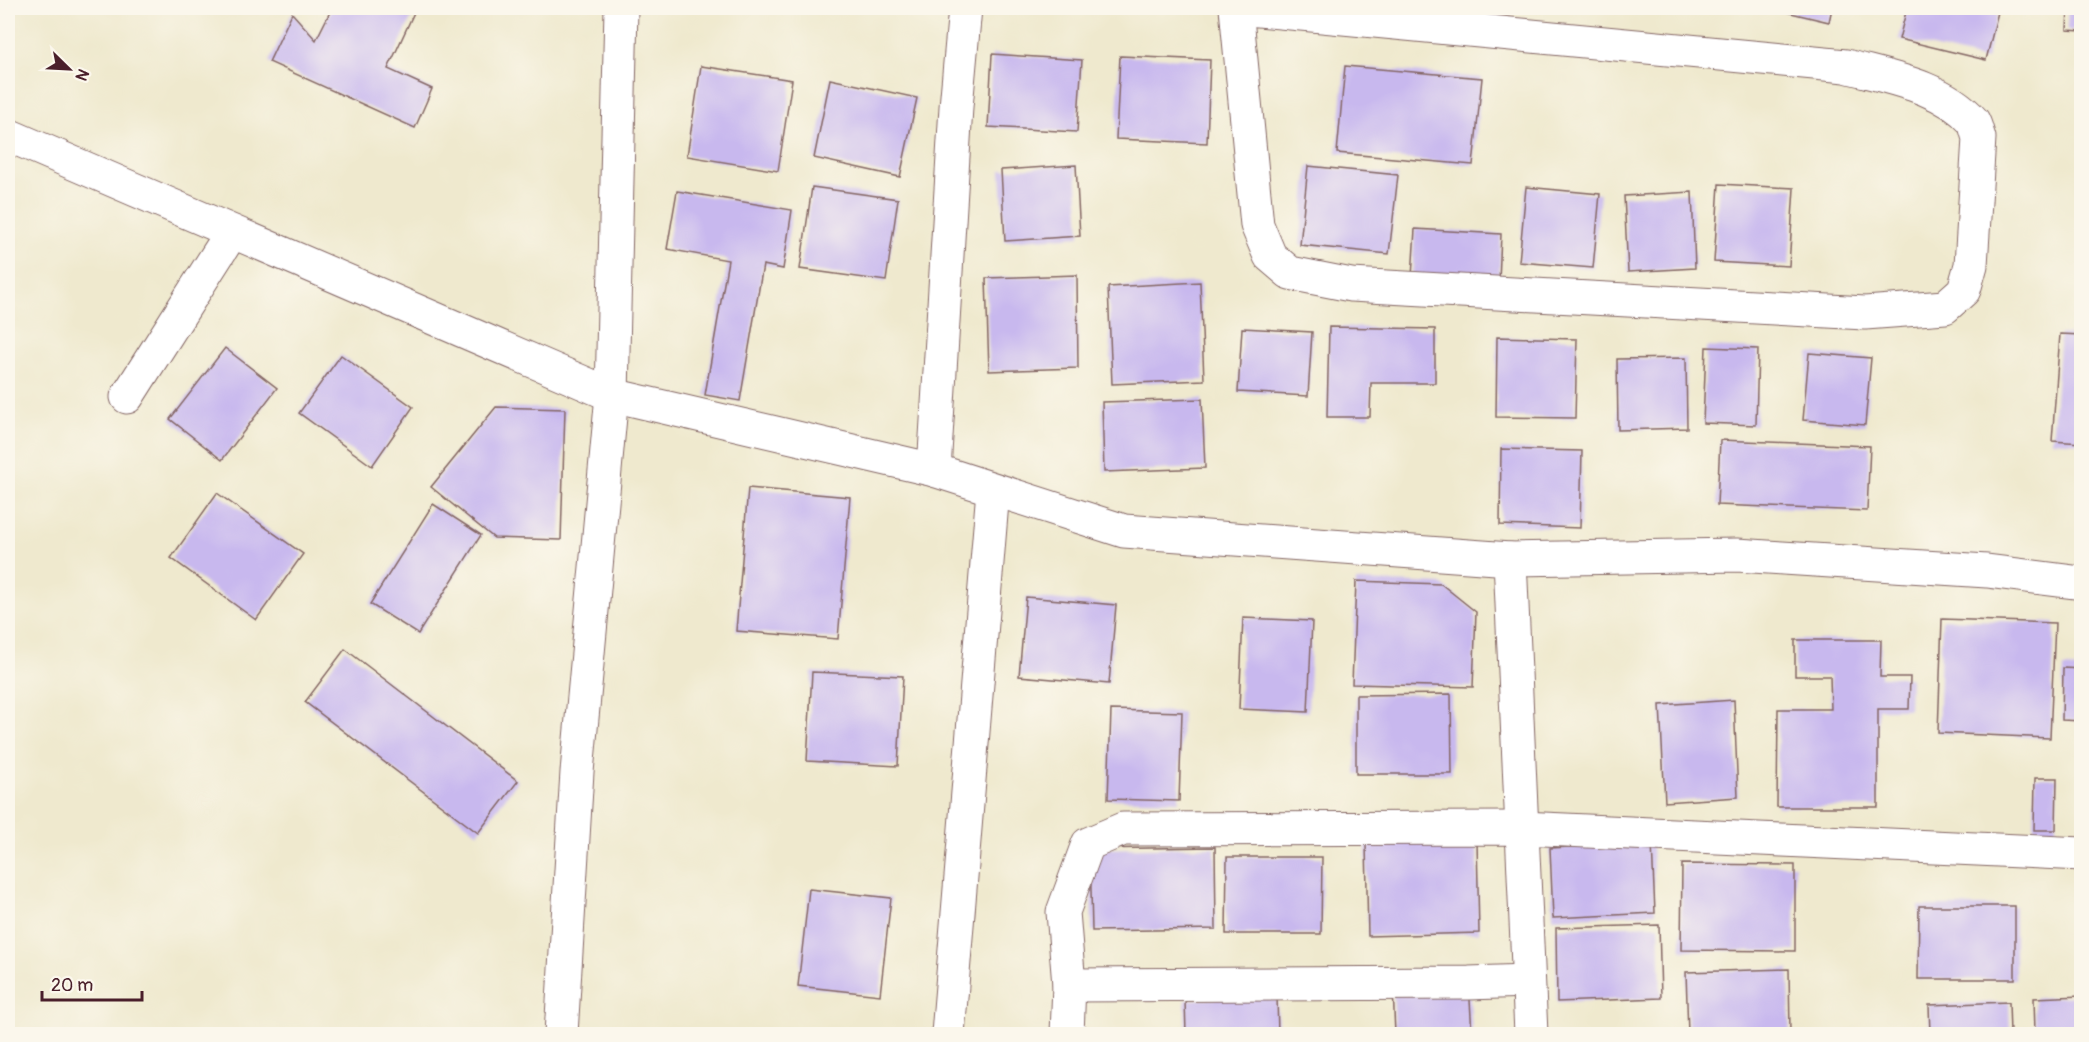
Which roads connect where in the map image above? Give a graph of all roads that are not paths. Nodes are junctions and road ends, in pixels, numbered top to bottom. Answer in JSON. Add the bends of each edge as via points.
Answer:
{"nodes":[{"id":1,"x":621,"y":8,"type":"edge"},
{"id":2,"x":965,"y":8,"type":"edge"},
{"id":3,"x":1237,"y":8,"type":"edge"},
{"id":4,"x":8,"y":135,"type":"edge"},
{"id":5,"x":232,"y":232,"type":"junction"},
{"id":6,"x":612,"y":395,"type":"junction"},
{"id":7,"x":127,"y":397,"type":"dead end"},
{"id":8,"x":934,"y":470,"type":"junction"},
{"id":9,"x":993,"y":490,"type":"junction"},
{"id":10,"x":1510,"y":559,"type":"junction"},
{"id":11,"x":2082,"y":583,"type":"edge"},
{"id":12,"x":1522,"y":828,"type":"junction"},
{"id":13,"x":2082,"y":854,"type":"edge"},
{"id":14,"x":1528,"y":981,"type":"junction"},
{"id":15,"x":1069,"y":985,"type":"junction"},
{"id":16,"x":561,"y":1035,"type":"edge"},
{"id":17,"x":948,"y":1035,"type":"edge"},
{"id":18,"x":1067,"y":1035,"type":"edge"},
{"id":19,"x":1531,"y":1035,"type":"edge"}],
"edges":[{"from":1,"to":6,"type":"street"},
{"from":2,"to":8,"type":"street"},
{"from":3,"to":3,"type":"street","via":[[1257,225],[1270,256],[1290,273],[1351,285],[1865,313],[1945,307],[1964,290],[1971,265],[1979,138],[1974,123],[1948,100],[1910,83],[1846,66]]},
{"from":4,"to":5,"type":"street"},
{"from":5,"to":6,"type":"street"},
{"from":5,"to":7,"type":"street"},
{"from":6,"to":8,"type":"street"},
{"from":6,"to":16,"type":"street","via":[[577,772]]},
{"from":8,"to":9,"type":"street"},
{"from":9,"to":10,"type":"street","via":[[1124,531]]},
{"from":9,"to":17,"type":"street"},
{"from":10,"to":11,"type":"street","via":[[1737,555],[1987,571]]},
{"from":10,"to":12,"type":"street"},
{"from":12,"to":13,"type":"street"},
{"from":12,"to":14,"type":"street"},
{"from":12,"to":15,"type":"street","via":[[1123,829],[1088,844],[1064,912]]},
{"from":14,"to":15,"type":"street"},
{"from":14,"to":19,"type":"street"},
{"from":15,"to":18,"type":"street"}]}
